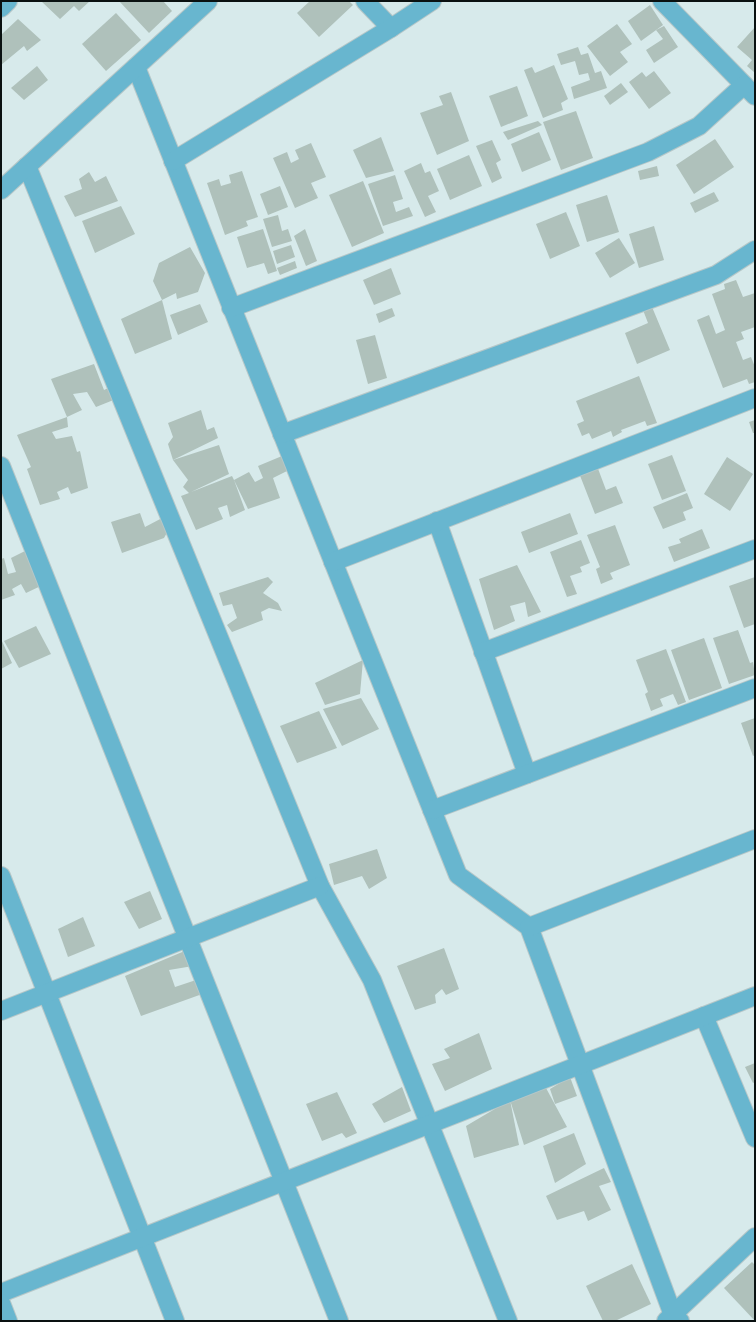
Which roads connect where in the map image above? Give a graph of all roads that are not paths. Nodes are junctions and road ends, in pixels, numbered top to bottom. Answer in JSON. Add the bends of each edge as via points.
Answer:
{"nodes":[{"id":1,"x":8,"y":1,"type":"edge"},
{"id":2,"x":208,"y":1,"type":"edge"},
{"id":3,"x":365,"y":1,"type":"edge"},
{"id":4,"x":432,"y":1,"type":"edge"},
{"id":5,"x":662,"y":1,"type":"edge"},
{"id":6,"x":1,"y":8,"type":"edge"},
{"id":7,"x":391,"y":28,"type":"junction"},
{"id":8,"x":136,"y":67,"type":"junction"},
{"id":9,"x":750,"y":91,"type":"edge"},
{"id":10,"x":173,"y":161,"type":"junction"},
{"id":11,"x":27,"y":166,"type":"junction"},
{"id":12,"x":1,"y":190,"type":"edge"},
{"id":13,"x":755,"y":250,"type":"edge"},
{"id":14,"x":231,"y":308,"type":"junction"},
{"id":15,"x":755,"y":398,"type":"edge"},
{"id":16,"x":282,"y":434,"type":"junction"},
{"id":17,"x":1,"y":466,"type":"edge"},
{"id":18,"x":437,"y":522,"type":"junction"},
{"id":19,"x":755,"y":549,"type":"edge"},
{"id":20,"x":333,"y":562,"type":"junction"},
{"id":21,"x":483,"y":652,"type":"junction"},
{"id":22,"x":755,"y":688,"type":"edge"},
{"id":23,"x":527,"y":774,"type":"junction"},
{"id":24,"x":432,"y":810,"type":"junction"},
{"id":25,"x":755,"y":839,"type":"edge"},
{"id":26,"x":1,"y":876,"type":"edge"},
{"id":27,"x":320,"y":886,"type":"junction"},
{"id":28,"x":529,"y":928,"type":"junction"},
{"id":29,"x":188,"y":938,"type":"junction"},
{"id":30,"x":47,"y":993,"type":"junction"},
{"id":31,"x":755,"y":996,"type":"edge"},
{"id":32,"x":1,"y":1011,"type":"edge"},
{"id":33,"x":704,"y":1016,"type":"junction"},
{"id":34,"x":580,"y":1065,"type":"junction"},
{"id":35,"x":429,"y":1124,"type":"junction"},
{"id":36,"x":755,"y":1138,"type":"edge"},
{"id":37,"x":284,"y":1181,"type":"junction"},
{"id":38,"x":142,"y":1237,"type":"junction"},
{"id":39,"x":755,"y":1237,"type":"edge"},
{"id":40,"x":1,"y":1293,"type":"edge"},
{"id":41,"x":1,"y":1304,"type":"edge"},
{"id":42,"x":673,"y":1319,"type":"edge"},
{"id":43,"x":8,"y":1321,"type":"edge"},
{"id":44,"x":175,"y":1321,"type":"edge"},
{"id":45,"x":339,"y":1321,"type":"edge"},
{"id":46,"x":508,"y":1321,"type":"edge"}],
"edges":[{"from":1,"to":6,"type":"street"},
{"from":2,"to":8,"type":"street"},
{"from":3,"to":7,"type":"street"},
{"from":4,"to":7,"type":"street"},
{"from":5,"to":9,"type":"street"},
{"from":7,"to":10,"type":"street"},
{"from":8,"to":10,"type":"street"},
{"from":8,"to":11,"type":"street"},
{"from":9,"to":14,"type":"street","via":[[699,126],[648,152]]},
{"from":10,"to":14,"type":"street"},
{"from":11,"to":12,"type":"street"},
{"from":11,"to":27,"type":"street"},
{"from":13,"to":16,"type":"street","via":[[716,275]]},
{"from":14,"to":16,"type":"street"},
{"from":15,"to":18,"type":"street"},
{"from":16,"to":20,"type":"street"},
{"from":17,"to":29,"type":"street"},
{"from":18,"to":20,"type":"street"},
{"from":18,"to":21,"type":"street"},
{"from":19,"to":21,"type":"street"},
{"from":20,"to":24,"type":"street"},
{"from":21,"to":23,"type":"street"},
{"from":22,"to":23,"type":"street"},
{"from":23,"to":24,"type":"street"},
{"from":24,"to":28,"type":"street","via":[[458,875]]},
{"from":25,"to":28,"type":"street"},
{"from":26,"to":30,"type":"street"},
{"from":27,"to":29,"type":"street"},
{"from":27,"to":35,"type":"street","via":[[372,980]]},
{"from":28,"to":34,"type":"street"},
{"from":29,"to":30,"type":"street"},
{"from":29,"to":37,"type":"street"},
{"from":30,"to":32,"type":"street"},
{"from":30,"to":38,"type":"street"},
{"from":31,"to":33,"type":"street"},
{"from":33,"to":34,"type":"street"},
{"from":33,"to":36,"type":"street"},
{"from":34,"to":35,"type":"street"},
{"from":34,"to":42,"type":"street"},
{"from":35,"to":37,"type":"street"},
{"from":35,"to":46,"type":"street"},
{"from":37,"to":38,"type":"street"},
{"from":37,"to":45,"type":"street"},
{"from":38,"to":40,"type":"street"},
{"from":38,"to":44,"type":"street"},
{"from":39,"to":42,"type":"street"},
{"from":41,"to":43,"type":"street"}]}
